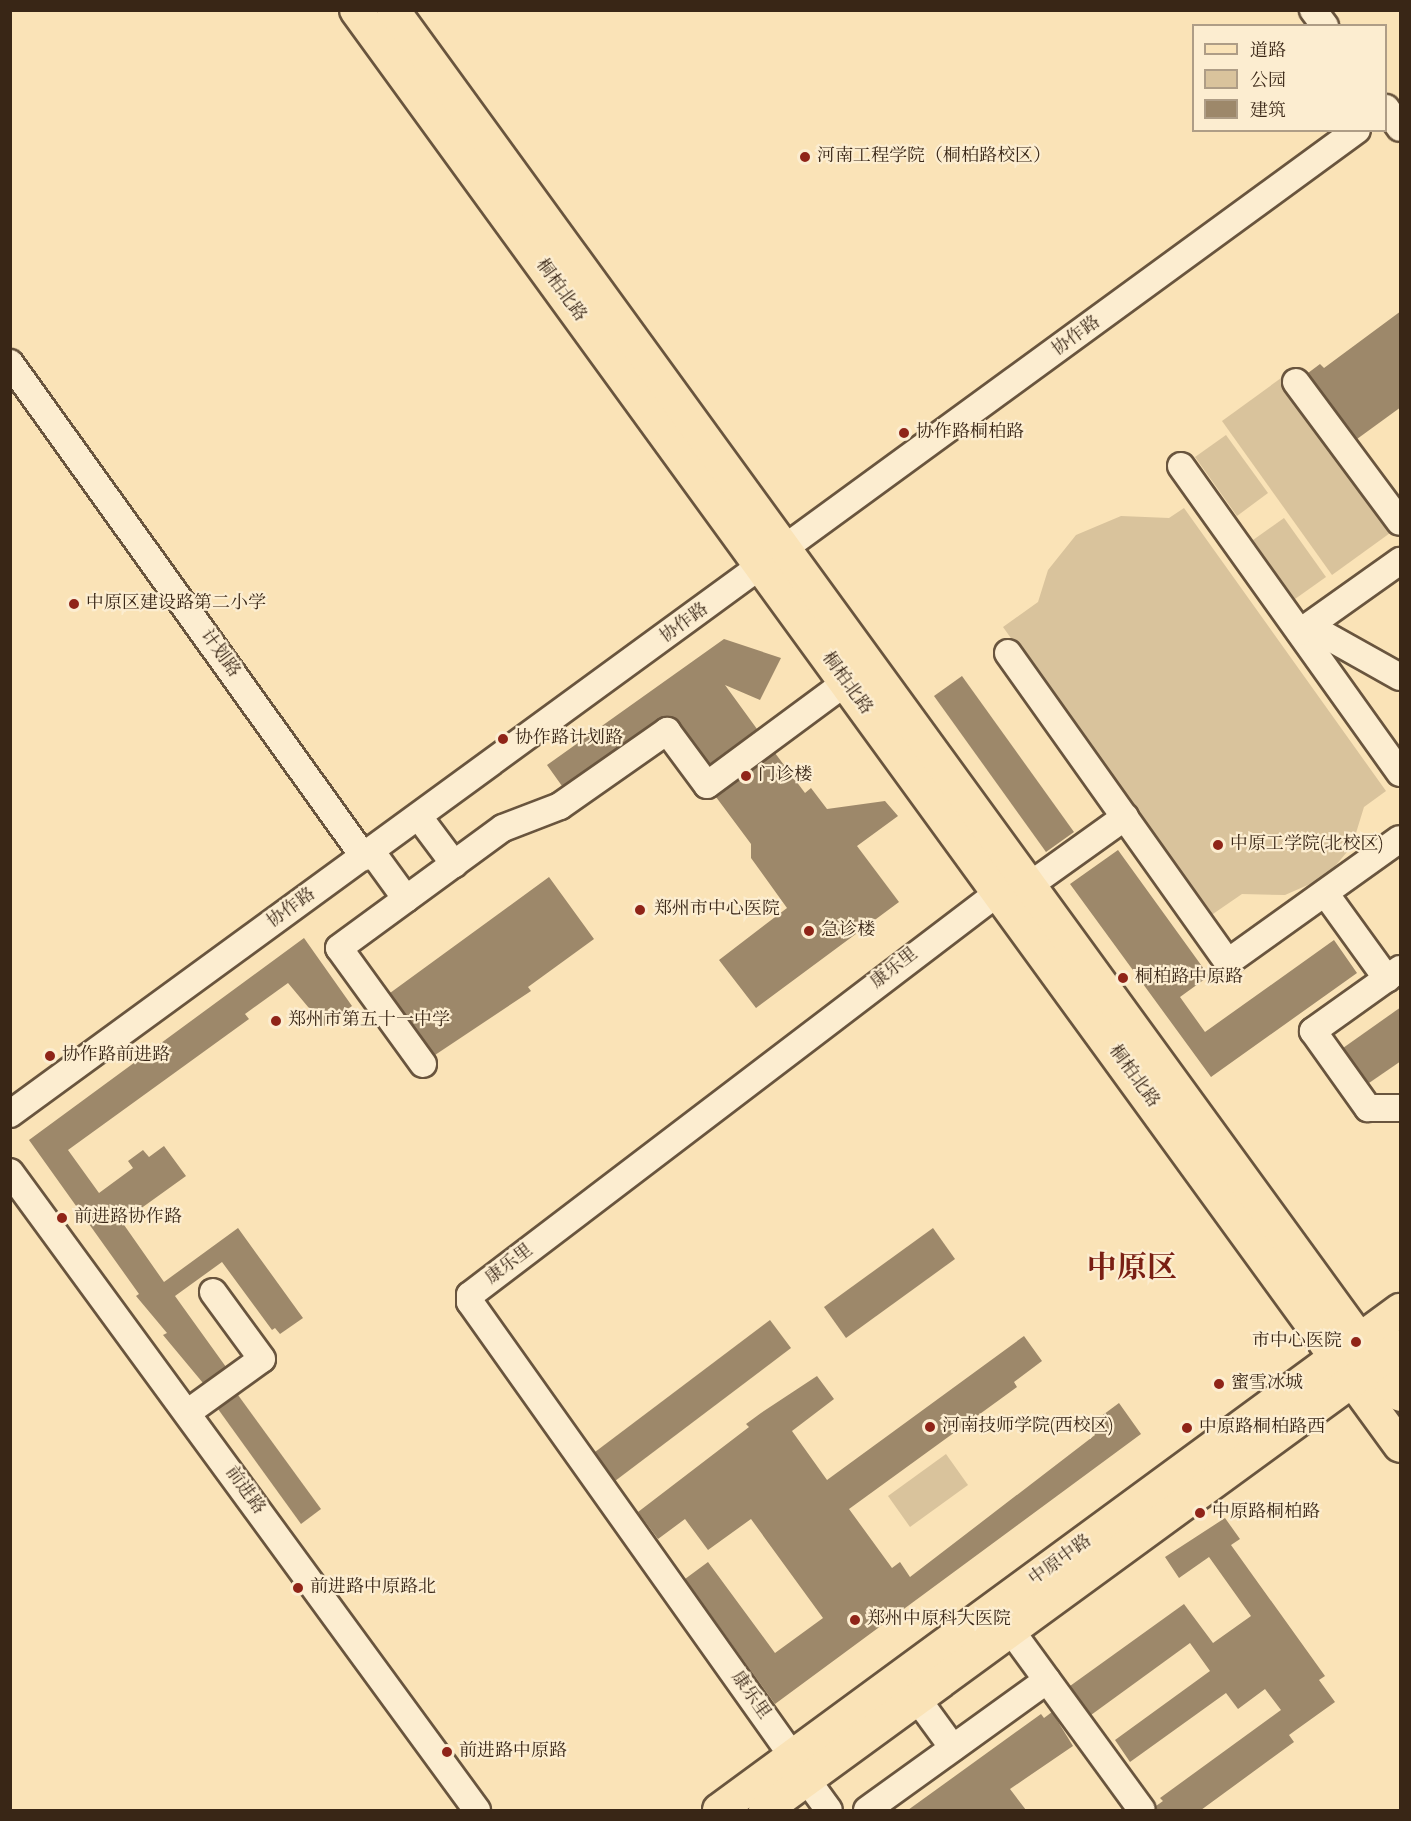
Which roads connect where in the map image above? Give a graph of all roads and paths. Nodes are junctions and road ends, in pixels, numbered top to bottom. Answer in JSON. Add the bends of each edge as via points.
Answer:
{"nodes":[{"id":1,"x":356,"y":10,"type":"edge"},
{"id":2,"x":393,"y":10,"type":"edge"},
{"id":3,"x":1313,"y":10,"type":"edge"},
{"id":4,"x":1323,"y":24,"type":"edge"},
{"id":5,"x":1354,"y":132,"type":"edge"},
{"id":6,"x":10,"y":363,"type":"edge"},
{"id":7,"x":1296,"y":382,"type":"dead end"},
{"id":8,"x":1181,"y":465,"type":"dead end"},
{"id":9,"x":1401,"y":522,"type":"edge"},
{"id":10,"x":774,"y":559,"type":"junction"},
{"id":11,"x":1401,"y":561,"type":"edge"},
{"id":12,"x":1304,"y":629,"type":"junction"},
{"id":13,"x":1008,"y":653,"type":"dead end"},
{"id":14,"x":1401,"y":677,"type":"edge"},
{"id":15,"x":846,"y":682,"type":"junction"},
{"id":16,"x":1401,"y":773,"type":"edge"},
{"id":17,"x":419,"y":817,"type":"junction"},
{"id":18,"x":1125,"y":817,"type":"junction"},
{"id":19,"x":1401,"y":839,"type":"edge"},
{"id":20,"x":368,"y":854,"type":"junction"},
{"id":21,"x":454,"y":864,"type":"junction"},
{"id":22,"x":1030,"y":885,"type":"junction"},
{"id":23,"x":999,"y":892,"type":"junction"},
{"id":24,"x":1325,"y":893,"type":"junction"},
{"id":25,"x":406,"y":899,"type":"junction"},
{"id":26,"x":1394,"y":974,"type":"edge"},
{"id":27,"x":423,"y":1064,"type":"dead end"},
{"id":28,"x":1401,"y":1108,"type":"edge"},
{"id":29,"x":10,"y":1114,"type":"edge"},
{"id":30,"x":10,"y":1172,"type":"edge"},
{"id":31,"x":213,"y":1292,"type":"dead end"},
{"id":32,"x":1401,"y":1310,"type":"edge"},
{"id":33,"x":1366,"y":1357,"type":"edge"},
{"id":34,"x":1401,"y":1395,"type":"edge"},
{"id":35,"x":187,"y":1413,"type":"junction"},
{"id":36,"x":1401,"y":1446,"type":"edge"},
{"id":37,"x":1012,"y":1632,"type":"junction"},
{"id":38,"x":1047,"y":1680,"type":"junction"},
{"id":39,"x":918,"y":1700,"type":"junction"},
{"id":40,"x":953,"y":1748,"type":"junction"},
{"id":41,"x":800,"y":1768,"type":"junction"},
{"id":42,"x":477,"y":1810,"type":"edge"},
{"id":43,"x":719,"y":1810,"type":"edge"},
{"id":44,"x":765,"y":1810,"type":"edge"},
{"id":45,"x":829,"y":1810,"type":"edge"},
{"id":46,"x":867,"y":1810,"type":"edge"},
{"id":47,"x":1142,"y":1810,"type":"edge"}],
"edges":[{"from":1,"to":10,"type":"main road","name":"桐柏北路"},
{"from":2,"to":10,"type":"main road","name":"桐柏北路"},
{"from":3,"to":4,"type":"street"},
{"from":5,"to":10,"type":"street","name":"协作路"},
{"from":6,"to":20,"type":"street","name":"计划路"},
{"from":7,"to":9,"type":"street"},
{"from":8,"to":12,"type":"street"},
{"from":10,"to":15,"type":"main road","name":"桐柏北路"},
{"from":10,"to":17,"type":"street","name":"协作路"},
{"from":10,"to":22,"type":"main road","name":"桐柏北路"},
{"from":11,"to":12,"type":"street"},
{"from":12,"to":14,"type":"street"},
{"from":12,"to":16,"type":"street"},
{"from":13,"to":18,"type":"street"},
{"from":15,"to":21,"type":"street","via":[[707,785],[667,731],[560,806],[503,828]]},
{"from":15,"to":23,"type":"main road","name":"桐柏北路"},
{"from":17,"to":20,"type":"street","name":"协作路"},
{"from":17,"to":21,"type":"street"},
{"from":18,"to":22,"type":"street"},
{"from":18,"to":24,"type":"street","via":[[1228,962]]},
{"from":19,"to":24,"type":"street"},
{"from":20,"to":25,"type":"street","name":"计划路"},
{"from":20,"to":29,"type":"street","name":"协作路"},
{"from":21,"to":25,"type":"street"},
{"from":22,"to":33,"type":"main road","name":"桐柏北路"},
{"from":23,"to":33,"type":"main road","name":"桐柏北路"},
{"from":23,"to":41,"type":"street","name":"康乐里","via":[[470,1295],[470,1302]]},
{"from":24,"to":26,"type":"street"},
{"from":25,"to":27,"type":"street","via":[[339,948]]},
{"from":26,"to":28,"type":"street","via":[[1313,1031],[1368,1108]]},
{"from":30,"to":35,"type":"street","name":"前进路"},
{"from":31,"to":35,"type":"street","via":[[262,1359]]},
{"from":32,"to":33,"type":"main road","name":"中原中路"},
{"from":33,"to":34,"type":"main road"},
{"from":33,"to":36,"type":"main road"},
{"from":33,"to":37,"type":"main road","name":"中原中路"},
{"from":33,"to":41,"type":"main road","name":"中原中路"},
{"from":35,"to":42,"type":"street","name":"前进路"},
{"from":37,"to":38,"type":"street"},
{"from":37,"to":39,"type":"main road","name":"中原中路"},
{"from":38,"to":40,"type":"street"},
{"from":38,"to":47,"type":"street"},
{"from":39,"to":40,"type":"street"},
{"from":39,"to":41,"type":"main road","name":"中原中路"},
{"from":40,"to":46,"type":"street"},
{"from":41,"to":43,"type":"main road","name":"中原中路"},
{"from":41,"to":44,"type":"main road","name":"中原中路"},
{"from":41,"to":45,"type":"street"}]}
